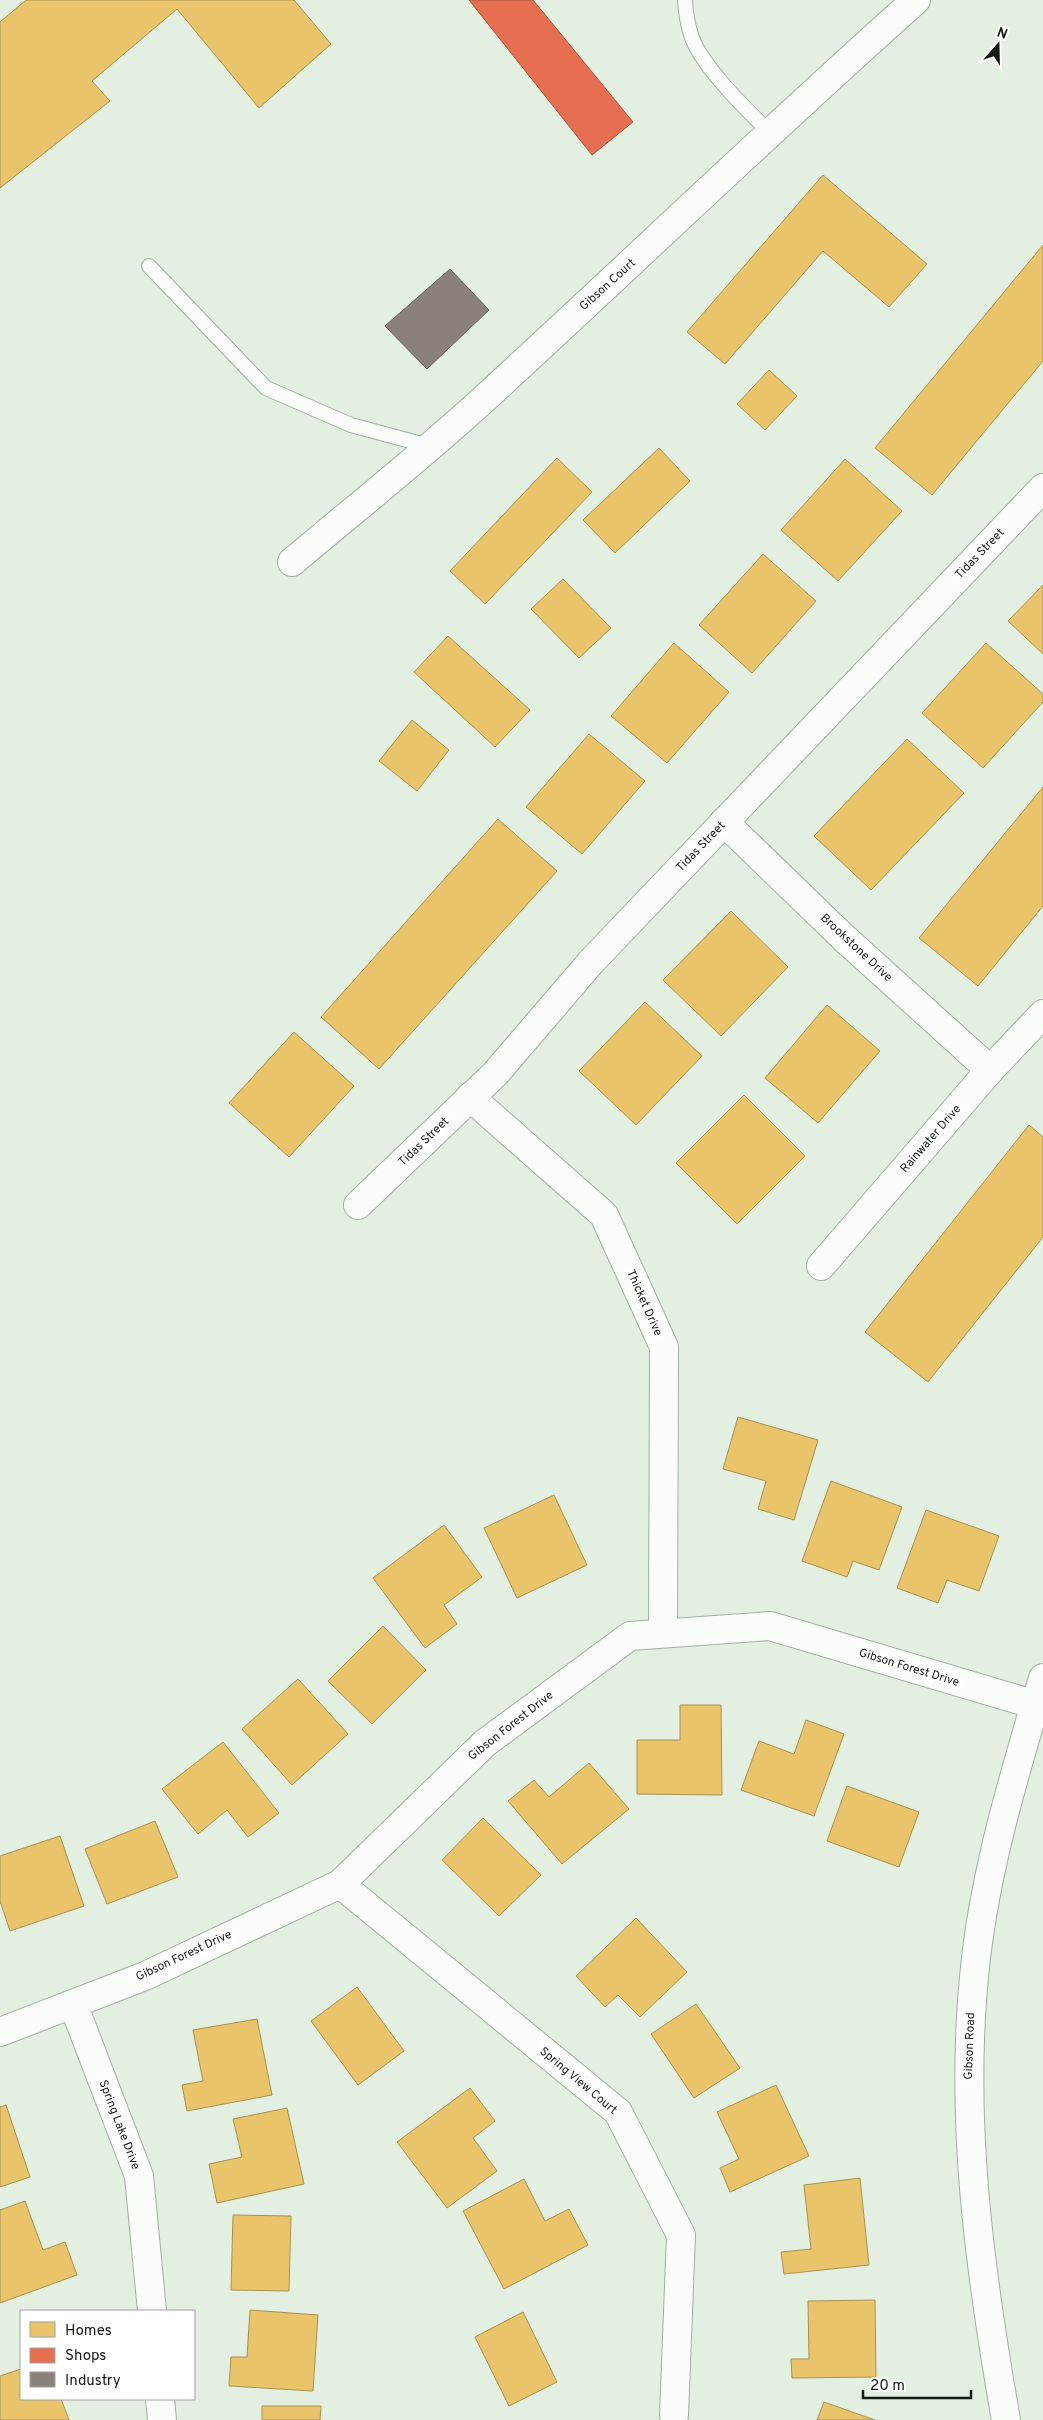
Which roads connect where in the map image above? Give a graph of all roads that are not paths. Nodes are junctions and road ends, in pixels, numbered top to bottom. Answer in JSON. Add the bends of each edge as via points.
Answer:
{"nodes":[{"id":1,"x":685,"y":0,"type":"edge"},
{"id":2,"x":916,"y":0,"type":"edge"},
{"id":3,"x":770,"y":134,"type":"junction"},
{"id":4,"x":148,"y":266,"type":"dead end"},
{"id":5,"x":429,"y":446,"type":"junction"},
{"id":6,"x":1043,"y":488,"type":"edge"},
{"id":7,"x":292,"y":562,"type":"dead end"},
{"id":8,"x":724,"y":822,"type":"junction"},
{"id":9,"x":1043,"y":1014,"type":"edge"},
{"id":10,"x":990,"y":1070,"type":"junction"},
{"id":11,"x":470,"y":1098,"type":"junction"},
{"id":12,"x":358,"y":1205,"type":"dead end"},
{"id":13,"x":821,"y":1266,"type":"dead end"},
{"id":14,"x":663,"y":1633,"type":"junction"},
{"id":15,"x":1043,"y":1678,"type":"edge"},
{"id":16,"x":1039,"y":1706,"type":"edge"},
{"id":17,"x":340,"y":1884,"type":"junction"},
{"id":18,"x":73,"y":2004,"type":"junction"},
{"id":19,"x":0,"y":2032,"type":"edge"},
{"id":20,"x":152,"y":2310,"type":"edge"},
{"id":21,"x":160,"y":2400,"type":"edge"},
{"id":22,"x":674,"y":2415,"type":"dead end"},
{"id":23,"x":162,"y":2420,"type":"edge"},
{"id":24,"x":1006,"y":2420,"type":"edge"}],
"edges":[{"from":1,"to":3,"type":"lane","via":[[698,51]]},
{"from":2,"to":3,"type":"street","name":"Gibson Court"},
{"from":3,"to":5,"type":"street","name":"Gibson Court","via":[[610,284]]},
{"from":4,"to":5,"type":"lane","via":[[266,388],[350,425]]},
{"from":5,"to":7,"type":"street","name":"Gibson Court"},
{"from":6,"to":8,"type":"street","name":"Tidas Street"},
{"from":8,"to":10,"type":"street","name":"Brookstone Drive","via":[[844,938]]},
{"from":8,"to":11,"type":"street","name":"Tidas Street","via":[[591,962],[495,1074]]},
{"from":9,"to":10,"type":"street","name":"Rainwater Drive"},
{"from":10,"to":13,"type":"street","name":"Rainwater Drive"},
{"from":11,"to":12,"type":"street","name":"Tidas Street"},
{"from":11,"to":14,"type":"street","name":"Thicket Drive","via":[[604,1215],[664,1347]]},
{"from":14,"to":16,"type":"street","name":"Gibson Forest Drive","via":[[770,1626]]},
{"from":14,"to":17,"type":"street","name":"Gibson Forest Drive","via":[[630,1636],[485,1743]]},
{"from":15,"to":16,"type":"street","name":"Gibson Road"},
{"from":16,"to":24,"type":"street","name":"Gibson Road","via":[[1002,1823],[987,1893],[976,1956],[969,2038],[968,2105],[973,2190]]},
{"from":17,"to":18,"type":"street","name":"Gibson Forest Drive","via":[[145,1976]]},
{"from":17,"to":22,"type":"street","name":"Spring View Court","via":[[618,2112],[682,2235]]},
{"from":18,"to":19,"type":"street","name":"Gibson Forest Drive"},
{"from":18,"to":20,"type":"street","name":"Spring Lake Drive","via":[[139,2176]]},
{"from":21,"to":23,"type":"street"}]}
